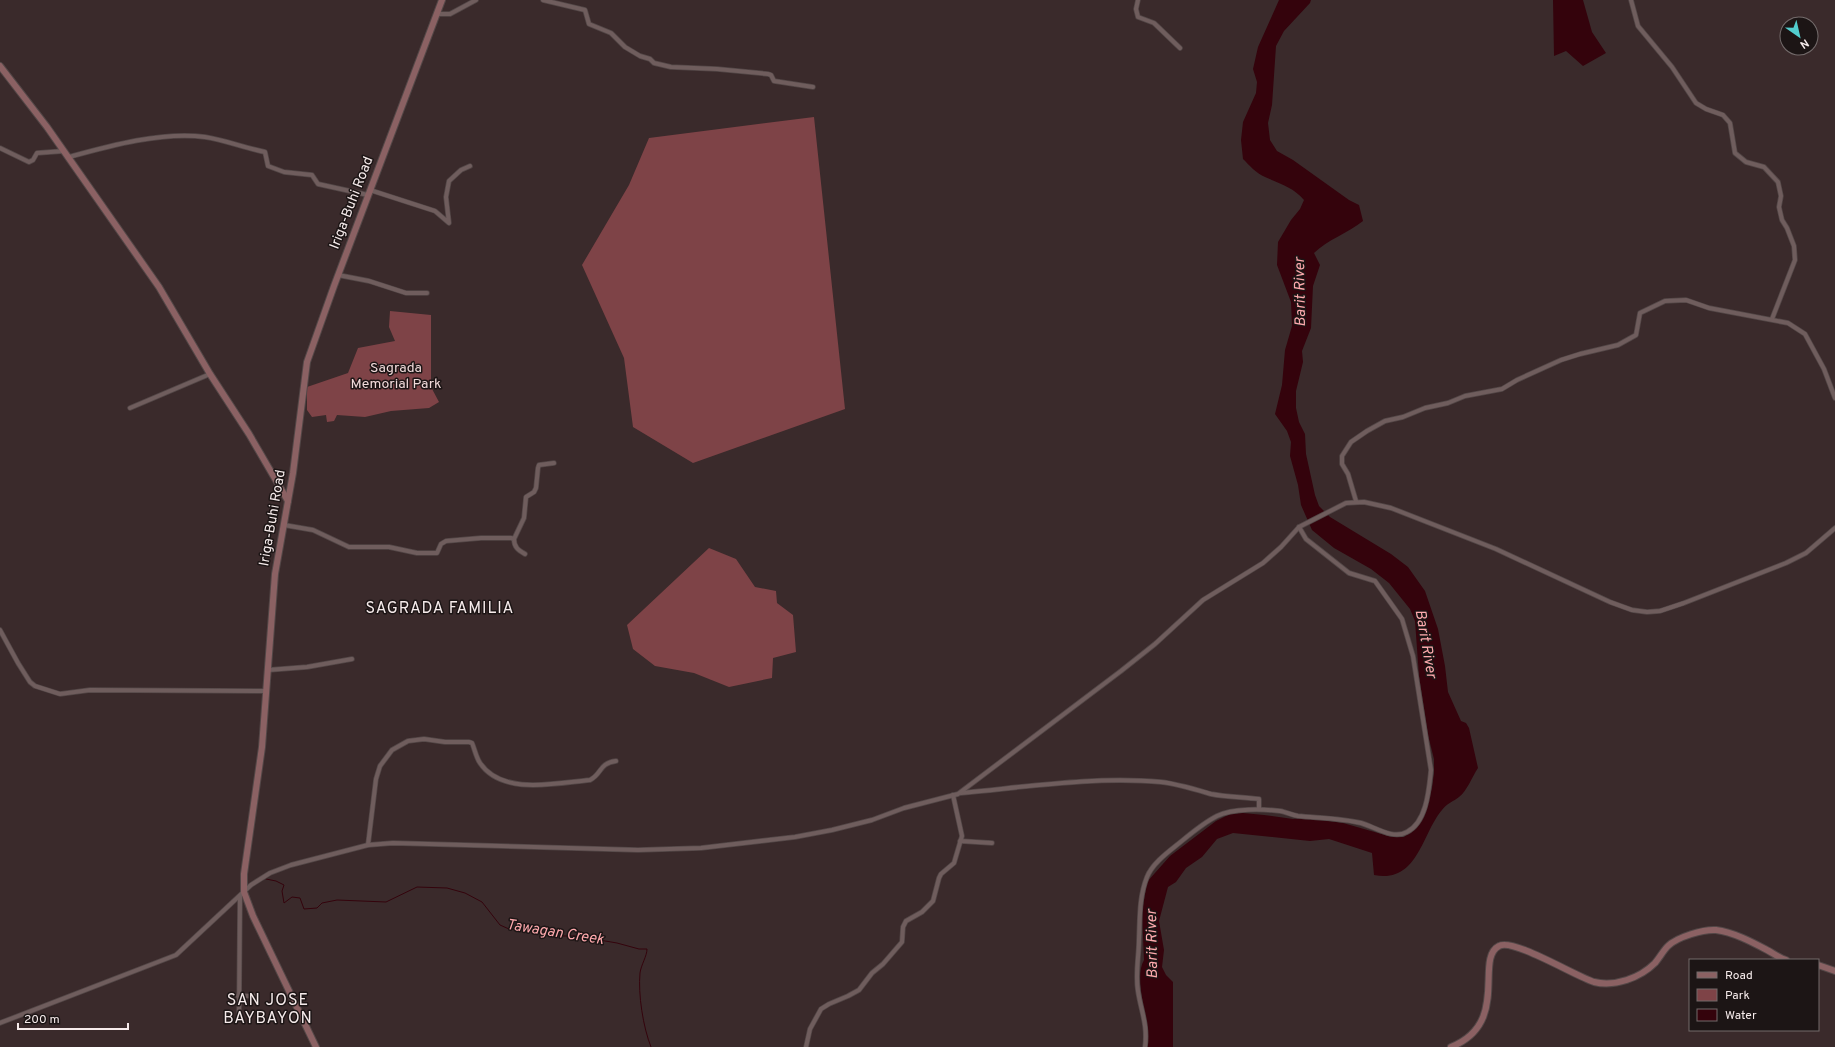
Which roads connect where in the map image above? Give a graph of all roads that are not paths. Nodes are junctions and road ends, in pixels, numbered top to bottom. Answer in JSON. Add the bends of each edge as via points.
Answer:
{"nodes":[{"id":1,"x":442,"y":0,"type":"edge"},
{"id":2,"x":476,"y":0,"type":"edge"},
{"id":3,"x":543,"y":0,"type":"edge"},
{"id":4,"x":1138,"y":0,"type":"edge"},
{"id":5,"x":1631,"y":0,"type":"edge"},
{"id":6,"x":437,"y":14,"type":"junction"},
{"id":7,"x":1180,"y":48,"type":"dead end"},
{"id":8,"x":0,"y":66,"type":"edge"},
{"id":9,"x":813,"y":87,"type":"dead end"},
{"id":10,"x":0,"y":148,"type":"edge"},
{"id":11,"x":64,"y":151,"type":"junction"},
{"id":12,"x":69,"y":157,"type":"junction"},
{"id":13,"x":470,"y":166,"type":"dead end"},
{"id":14,"x":369,"y":193,"type":"junction"},
{"id":15,"x":338,"y":276,"type":"junction"},
{"id":16,"x":427,"y":293,"type":"dead end"},
{"id":17,"x":1772,"y":319,"type":"junction"},
{"id":18,"x":210,"y":374,"type":"junction"},
{"id":19,"x":1835,"y":398,"type":"edge"},
{"id":20,"x":130,"y":408,"type":"dead end"},
{"id":21,"x":554,"y":463,"type":"dead end"},
{"id":22,"x":288,"y":501,"type":"junction"},
{"id":23,"x":1356,"y":501,"type":"junction"},
{"id":24,"x":284,"y":525,"type":"junction"},
{"id":25,"x":1299,"y":528,"type":"junction"},
{"id":26,"x":1835,"y":528,"type":"edge"},
{"id":27,"x":514,"y":539,"type":"junction"},
{"id":28,"x":525,"y":554,"type":"dead end"},
{"id":29,"x":0,"y":630,"type":"edge"},
{"id":30,"x":352,"y":659,"type":"dead end"},
{"id":31,"x":268,"y":670,"type":"junction"},
{"id":32,"x":267,"y":691,"type":"junction"},
{"id":33,"x":616,"y":761,"type":"dead end"},
{"id":34,"x":958,"y":794,"type":"junction"},
{"id":35,"x":953,"y":795,"type":"junction"},
{"id":36,"x":1260,"y":809,"type":"junction"},
{"id":37,"x":960,"y":842,"type":"junction"},
{"id":38,"x":992,"y":843,"type":"dead end"},
{"id":39,"x":368,"y":845,"type":"junction"},
{"id":40,"x":242,"y":894,"type":"junction"},
{"id":41,"x":1784,"y":959,"type":"edge"},
{"id":42,"x":1819,"y":966,"type":"edge"},
{"id":43,"x":1835,"y":971,"type":"edge"},
{"id":44,"x":238,"y":996,"type":"junction"},
{"id":45,"x":255,"y":996,"type":"dead end"},
{"id":46,"x":239,"y":1016,"type":"dead end"},
{"id":47,"x":0,"y":1023,"type":"edge"},
{"id":48,"x":316,"y":1047,"type":"edge"},
{"id":49,"x":806,"y":1047,"type":"edge"},
{"id":50,"x":1145,"y":1047,"type":"edge"},
{"id":51,"x":1451,"y":1047,"type":"edge"}],
"edges":[{"from":1,"to":6,"type":"main road","name":"Iriga-Buhi Road"},
{"from":2,"to":6,"type":"street","via":[[450,14]]},
{"from":3,"to":9,"type":"street","via":[[585,10],[589,24],[611,33],[625,47],[654,63],[671,67],[771,74],[774,81]]},
{"from":4,"to":7,"type":"street","via":[[1138,17],[1154,22]]},
{"from":5,"to":17,"type":"street","via":[[1638,26],[1672,67],[1696,103],[1723,115],[1730,123],[1735,153],[1746,162],[1764,167],[1778,182],[1781,196],[1779,207],[1794,246],[1794,260]]},
{"from":6,"to":14,"type":"main road","name":"Iriga-Buhi Road"},
{"from":8,"to":11,"type":"main road"},
{"from":10,"to":11,"type":"street","via":[[29,162],[37,153]]},
{"from":11,"to":12,"type":"main road"},
{"from":12,"to":14,"type":"street","via":[[111,146],[174,136],[205,137],[265,152],[268,166],[284,172],[312,175],[318,184]]},
{"from":12,"to":18,"type":"main road","via":[[159,287]]},
{"from":13,"to":14,"type":"street","via":[[449,181],[446,197],[449,223],[435,211]]},
{"from":14,"to":15,"type":"main road","name":"Iriga-Buhi Road"},
{"from":15,"to":16,"type":"street","via":[[369,281],[406,293]]},
{"from":15,"to":22,"type":"main road","name":"Iriga-Buhi Road","via":[[307,362]]},
{"from":17,"to":19,"type":"street","via":[[1788,323],[1805,334],[1824,369]]},
{"from":17,"to":23,"type":"street","via":[[1709,308],[1686,300],[1665,301],[1640,313],[1636,336],[1618,345],[1561,360],[1502,389],[1465,396],[1392,421],[1385,421],[1352,442],[1342,456],[1342,464],[1348,474]]},
{"from":18,"to":20,"type":"street"},
{"from":18,"to":22,"type":"main road"},
{"from":21,"to":27,"type":"street","via":[[539,466],[536,488],[526,497],[524,518]]},
{"from":22,"to":24,"type":"main road","name":"Iriga-Buhi Road"},
{"from":23,"to":25,"type":"street","via":[[1331,510]]},
{"from":23,"to":26,"type":"street","via":[[1391,508],[1496,549],[1622,607],[1647,612],[1660,611],[1684,603],[1786,563],[1806,553]]},
{"from":24,"to":27,"type":"street","via":[[314,530],[349,547],[388,547],[424,554],[436,553],[446,541]]},
{"from":24,"to":31,"type":"main road","name":"Iriga-Buhi Road","via":[[275,574]]},
{"from":25,"to":34,"type":"street","via":[[1262,563],[1203,600],[1121,671]]},
{"from":25,"to":36,"type":"street","via":[[1306,539],[1349,573],[1375,581],[1402,619],[1413,656],[1431,770],[1429,788],[1419,822],[1403,834],[1391,834],[1359,822]]},
{"from":27,"to":28,"type":"street","via":[[518,550]]},
{"from":29,"to":32,"type":"street","via":[[30,682],[60,694],[90,690]]},
{"from":30,"to":31,"type":"street","via":[[307,667]]},
{"from":31,"to":32,"type":"main road","name":"Iriga-Buhi Road"},
{"from":32,"to":40,"type":"main road","name":"Iriga-Buhi Road"},
{"from":33,"to":39,"type":"street","via":[[604,764],[590,780],[534,786],[500,781],[481,764],[472,743],[424,739],[408,741],[392,750],[380,766],[376,779]]},
{"from":34,"to":35,"type":"street"},
{"from":34,"to":36,"type":"street","via":[[1127,780],[1162,782],[1211,794],[1259,799]]},
{"from":35,"to":37,"type":"street","via":[[962,836]]},
{"from":35,"to":39,"type":"street","via":[[832,830],[701,848],[638,850],[393,843]]},
{"from":36,"to":50,"type":"street","via":[[1218,815],[1167,853],[1148,875],[1142,892],[1136,967],[1138,992],[1146,1024]]},
{"from":37,"to":38,"type":"street"},
{"from":37,"to":49,"type":"street","via":[[954,863],[939,878],[936,895],[931,904],[906,921],[903,926],[902,942],[859,990],[821,1009],[810,1029]]},
{"from":39,"to":40,"type":"street","via":[[278,869],[261,877]]},
{"from":40,"to":44,"type":"street"},
{"from":40,"to":47,"type":"street","via":[[176,954]]},
{"from":40,"to":48,"type":"main road","name":"Iriga-Buhi Road"},
{"from":41,"to":51,"type":"main road","via":[[1726,933],[1704,930],[1668,945],[1654,964],[1635,977],[1609,983],[1595,982],[1521,948],[1503,944],[1494,950],[1490,958],[1488,1004],[1477,1030]]},
{"from":42,"to":43,"type":"main road"},
{"from":44,"to":45,"type":"street"},
{"from":44,"to":46,"type":"street"}]}
